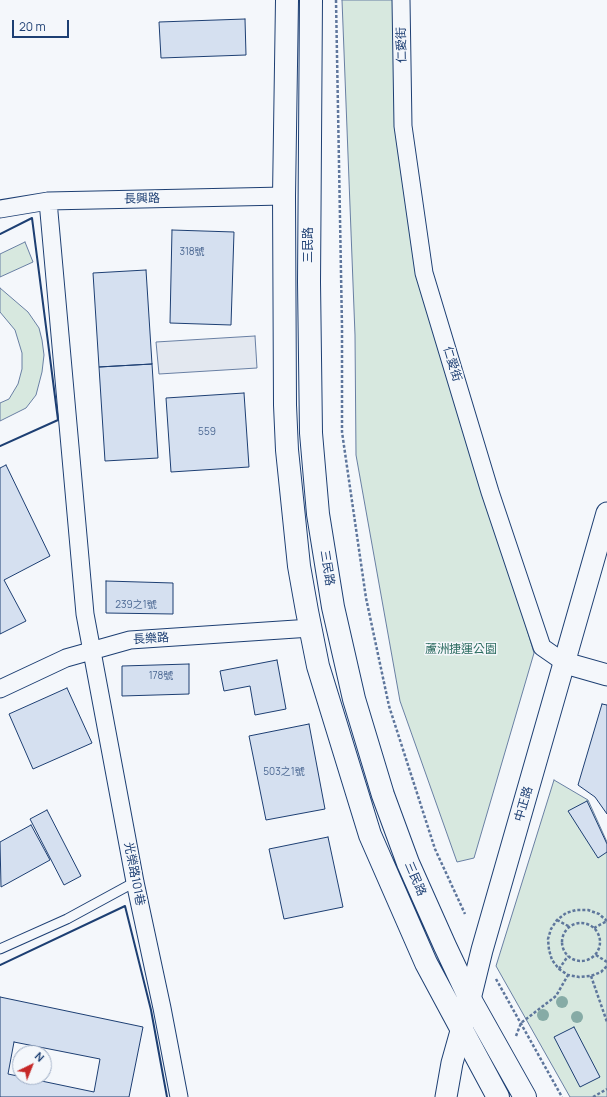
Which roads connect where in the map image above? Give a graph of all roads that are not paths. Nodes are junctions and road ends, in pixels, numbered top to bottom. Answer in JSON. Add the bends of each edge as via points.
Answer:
{"nodes":[{"id":1,"x":287,"y":0,"type":"edge"},
{"id":2,"x":311,"y":0,"type":"edge"},
{"id":3,"x":401,"y":0,"type":"edge"},
{"id":4,"x":284,"y":196,"type":"junction"},
{"id":5,"x":48,"y":201,"type":"junction"},
{"id":6,"x":0,"y":209,"type":"edge"},
{"id":7,"x":607,"y":513,"type":"edge"},
{"id":8,"x":311,"y":628,"type":"junction"},
{"id":9,"x":92,"y":650,"type":"junction"},
{"id":10,"x":565,"y":662,"type":"junction"},
{"id":11,"x":607,"y":675,"type":"edge"},
{"id":12,"x":0,"y":689,"type":"edge"},
{"id":13,"x":135,"y":882,"type":"junction"},
{"id":14,"x":0,"y":949,"type":"edge"},
{"id":15,"x":470,"y":999,"type":"junction"},
{"id":16,"x":462,"y":1027,"type":"junction"},
{"id":17,"x":179,"y":1097,"type":"edge"},
{"id":18,"x":446,"y":1097,"type":"edge"},
{"id":19,"x":498,"y":1097,"type":"edge"},
{"id":20,"x":525,"y":1097,"type":"edge"}],
"edges":[{"from":1,"to":4,"type":"main road","name":"三民路"},
{"from":2,"to":15,"type":"main road","name":"三民路","via":[[310,433],[318,514],[333,606],[354,699],[383,795],[408,863]]},
{"from":3,"to":10,"type":"street","name":"仁愛街","via":[[403,126],[424,273],[490,492],[542,647]]},
{"from":4,"to":5,"type":"street","name":"長興路"},
{"from":4,"to":8,"type":"main road","name":"三民路","via":[[287,443],[299,566]]},
{"from":5,"to":6,"type":"street","name":"長興路"},
{"from":5,"to":9,"type":"street","name":"光榮路101巷","via":[[85,614]]},
{"from":7,"to":10,"type":"street","name":"中正路"},
{"from":8,"to":9,"type":"street","name":"長樂路","via":[[130,640]]},
{"from":8,"to":16,"type":"main road","name":"三民路","via":[[318,666],[370,835],[426,963]]},
{"from":9,"to":12,"type":"street","name":"長樂路","via":[[66,658]]},
{"from":9,"to":13,"type":"street","name":"光榮路101巷"},
{"from":10,"to":11,"type":"street","name":"仁愛街"},
{"from":10,"to":15,"type":"street","name":"中正路"},
{"from":13,"to":14,"type":"lane","via":[[67,919]]},
{"from":13,"to":17,"type":"street","name":"光榮路101巷"},
{"from":15,"to":16,"type":"street","name":"中正路"},
{"from":15,"to":20,"type":"main road","name":"三民路"},
{"from":16,"to":18,"type":"street","name":"中正路"},
{"from":16,"to":19,"type":"main road","name":"三民路"}]}
